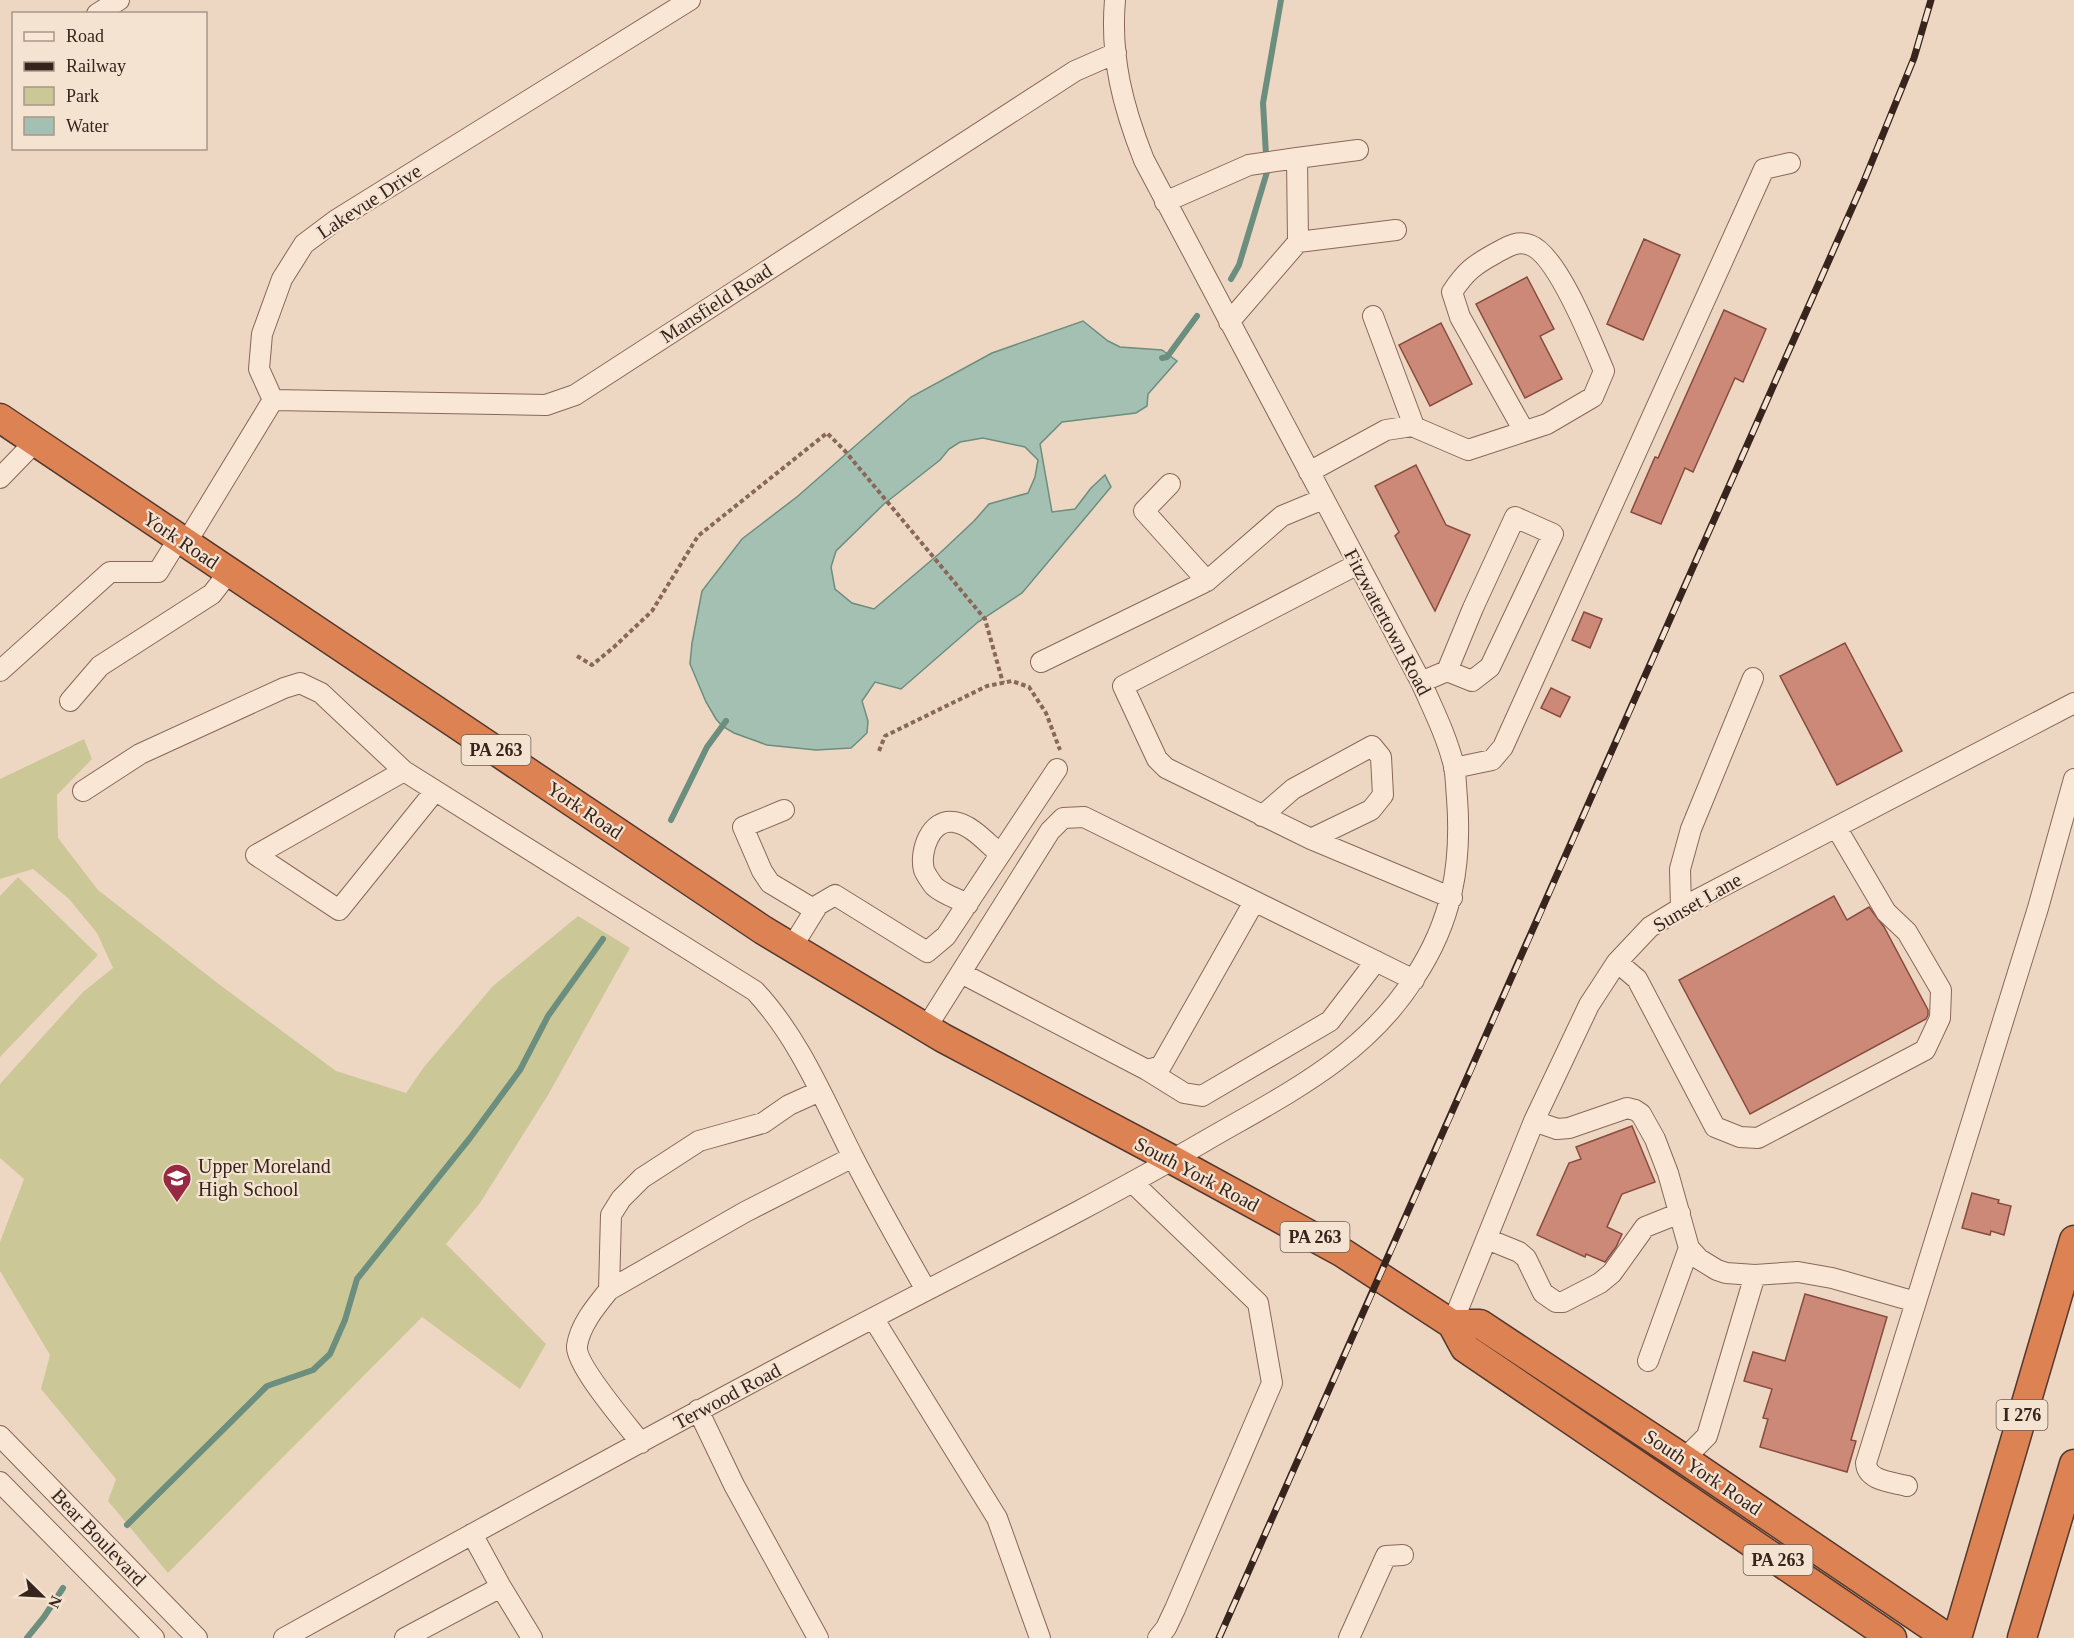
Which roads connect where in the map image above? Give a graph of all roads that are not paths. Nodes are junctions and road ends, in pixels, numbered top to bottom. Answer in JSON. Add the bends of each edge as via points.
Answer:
{"nodes":[{"id":1,"x":118,"y":0,"type":"edge"},
{"id":2,"x":690,"y":0,"type":"edge"},
{"id":3,"x":1115,"y":0,"type":"edge"},
{"id":4,"x":100,"y":12,"type":"edge"},
{"id":5,"x":1116,"y":52,"type":"junction"},
{"id":6,"x":1358,"y":150,"type":"dead end"},
{"id":7,"x":1292,"y":158,"type":"junction"},
{"id":8,"x":1790,"y":164,"type":"dead end"},
{"id":9,"x":1165,"y":202,"type":"junction"},
{"id":10,"x":1396,"y":230,"type":"dead end"},
{"id":11,"x":1298,"y":242,"type":"junction"},
{"id":12,"x":1373,"y":316,"type":"dead end"},
{"id":13,"x":1229,"y":322,"type":"junction"},
{"id":14,"x":273,"y":400,"type":"junction"},
{"id":15,"x":0,"y":418,"type":"edge"},
{"id":16,"x":1414,"y":426,"type":"junction"},
{"id":17,"x":1524,"y":431,"type":"junction"},
{"id":18,"x":35,"y":442,"type":"junction"},
{"id":19,"x":1309,"y":472,"type":"junction"},
{"id":20,"x":0,"y":478,"type":"edge"},
{"id":21,"x":1170,"y":484,"type":"dead end"},
{"id":22,"x":1323,"y":499,"type":"junction"},
{"id":23,"x":182,"y":540,"type":"junction"},
{"id":24,"x":1358,"y":564,"type":"junction"},
{"id":25,"x":229,"y":572,"type":"junction"},
{"id":26,"x":1207,"y":581,"type":"junction"},
{"id":27,"x":1041,"y":662,"type":"dead end"},
{"id":28,"x":0,"y":671,"type":"edge"},
{"id":29,"x":1447,"y":671,"type":"junction"},
{"id":30,"x":1754,"y":678,"type":"dead end"},
{"id":31,"x":1421,"y":682,"type":"junction"},
{"id":32,"x":70,"y":701,"type":"dead end"},
{"id":33,"x":2074,"y":703,"type":"edge"},
{"id":34,"x":1454,"y":768,"type":"junction"},
{"id":35,"x":1057,"y":769,"type":"road end"},
{"id":36,"x":404,"y":771,"type":"junction"},
{"id":37,"x":2074,"y":779,"type":"edge"},
{"id":38,"x":83,"y":791,"type":"dead end"},
{"id":39,"x":435,"y":791,"type":"junction"},
{"id":40,"x":784,"y":810,"type":"dead end"},
{"id":41,"x":1263,"y":816,"type":"junction"},
{"id":42,"x":1836,"y":827,"type":"junction"},
{"id":43,"x":1311,"y":839,"type":"junction"},
{"id":44,"x":1000,"y":854,"type":"junction"},
{"id":45,"x":1452,"y":898,"type":"junction"},
{"id":46,"x":1254,"y":902,"type":"junction"},
{"id":47,"x":968,"y":904,"type":"junction"},
{"id":48,"x":1681,"y":908,"type":"junction"},
{"id":49,"x":815,"y":910,"type":"junction"},
{"id":50,"x":792,"y":947,"type":"junction"},
{"id":51,"x":1376,"y":962,"type":"junction"},
{"id":52,"x":1617,"y":962,"type":"junction"},
{"id":53,"x":960,"y":973,"type":"junction"},
{"id":54,"x":1414,"y":980,"type":"junction"},
{"id":55,"x":926,"y":1028,"type":"junction"},
{"id":56,"x":1000,"y":1068,"type":"joint"},
{"id":57,"x":1147,"y":1070,"type":"junction"},
{"id":58,"x":820,"y":1091,"type":"junction"},
{"id":59,"x":1534,"y":1121,"type":"junction"},
{"id":60,"x":853,"y":1157,"type":"junction"},
{"id":61,"x":1173,"y":1160,"type":"junction"},
{"id":62,"x":1132,"y":1182,"type":"junction"},
{"id":63,"x":1680,"y":1213,"type":"junction"},
{"id":64,"x":1486,"y":1239,"type":"junction"},
{"id":65,"x":2074,"y":1240,"type":"edge"},
{"id":66,"x":1689,"y":1248,"type":"junction"},
{"id":67,"x":1755,"y":1275,"type":"junction"},
{"id":68,"x":609,"y":1290,"type":"junction"},
{"id":69,"x":926,"y":1290,"type":"junction"},
{"id":70,"x":1916,"y":1302,"type":"junction"},
{"id":71,"x":873,"y":1318,"type":"junction"},
{"id":72,"x":1452,"y":1324,"type":"junction"},
{"id":73,"x":1648,"y":1361,"type":"dead end"},
{"id":74,"x":698,"y":1410,"type":"junction"},
{"id":75,"x":0,"y":1436,"type":"edge"},
{"id":76,"x":641,"y":1443,"type":"junction"},
{"id":77,"x":1684,"y":1459,"type":"junction"},
{"id":78,"x":2074,"y":1464,"type":"edge"},
{"id":79,"x":0,"y":1482,"type":"edge"},
{"id":80,"x":1907,"y":1486,"type":"dead end"},
{"id":81,"x":472,"y":1534,"type":"junction"},
{"id":82,"x":1403,"y":1555,"type":"dead end"},
{"id":83,"x":501,"y":1587,"type":"junction"},
{"id":84,"x":2024,"y":1634,"type":"edge"},
{"id":85,"x":153,"y":1638,"type":"edge"},
{"id":86,"x":197,"y":1638,"type":"edge"},
{"id":87,"x":284,"y":1638,"type":"edge"},
{"id":88,"x":405,"y":1638,"type":"edge"},
{"id":89,"x":532,"y":1638,"type":"edge"},
{"id":90,"x":818,"y":1638,"type":"edge"},
{"id":91,"x":1040,"y":1638,"type":"edge"},
{"id":92,"x":1158,"y":1638,"type":"edge"},
{"id":93,"x":1349,"y":1638,"type":"edge"},
{"id":94,"x":1892,"y":1638,"type":"edge"},
{"id":95,"x":1948,"y":1638,"type":"edge"},
{"id":96,"x":1957,"y":1638,"type":"edge"}],
"edges":[{"from":1,"to":4,"type":"street"},
{"from":2,"to":14,"type":"street","name":"Lakevue Drive","via":[[336,220],[304,244],[282,279],[262,334],[260,369]]},
{"from":3,"to":5,"type":"street","name":"Fitzwatertown Road"},
{"from":5,"to":9,"type":"street","name":"Fitzwatertown Road","via":[[1129,123]]},
{"from":5,"to":14,"type":"street","name":"Mansfield Road","via":[[1075,71],[575,395],[546,405]]},
{"from":6,"to":7,"type":"street"},
{"from":7,"to":9,"type":"street","via":[[1249,165]]},
{"from":7,"to":11,"type":"street"},
{"from":8,"to":34,"type":"street","via":[[1764,169],[1503,747],[1492,760]]},
{"from":9,"to":13,"type":"street","name":"Fitzwatertown Road"},
{"from":10,"to":11,"type":"street"},
{"from":11,"to":13,"type":"street"},
{"from":12,"to":16,"type":"street"},
{"from":13,"to":19,"type":"street","name":"Fitzwatertown Road"},
{"from":14,"to":23,"type":"street"},
{"from":15,"to":18,"type":"highway","name":"York Road","number":"PA 263"},
{"from":16,"to":17,"type":"street","via":[[1468,450]]},
{"from":16,"to":19,"type":"street","via":[[1386,430]]},
{"from":17,"to":17,"type":"street","via":[[1547,424],[1593,397],[1604,371],[1549,259],[1531,245],[1514,243],[1467,271],[1452,292],[1460,317]]},
{"from":18,"to":20,"type":"street"},
{"from":18,"to":23,"type":"highway","name":"York Road","number":"PA 263"},
{"from":19,"to":22,"type":"street","name":"Fitzwatertown Road"},
{"from":21,"to":26,"type":"street","via":[[1144,511]]},
{"from":22,"to":24,"type":"street","name":"Fitzwatertown Road"},
{"from":22,"to":26,"type":"street","via":[[1282,516]]},
{"from":23,"to":25,"type":"highway","name":"York Road","number":"PA 263"},
{"from":23,"to":28,"type":"street","via":[[158,572],[110,572]]},
{"from":24,"to":31,"type":"street","name":"Fitzwatertown Road"},
{"from":24,"to":41,"type":"street","via":[[1123,686],[1157,759],[1166,768]]},
{"from":25,"to":32,"type":"street","via":[[212,594],[100,666]]},
{"from":25,"to":50,"type":"highway","name":"York Road","number":"PA 263"},
{"from":26,"to":27,"type":"street"},
{"from":29,"to":29,"type":"street","via":[[1515,517],[1553,534],[1490,667],[1472,681]]},
{"from":29,"to":31,"type":"street"},
{"from":30,"to":48,"type":"street","via":[[1691,829],[1680,869]]},
{"from":31,"to":34,"type":"street","name":"Fitzwatertown Road","via":[[1442,728]]},
{"from":33,"to":42,"type":"street","name":"Sunset Lane"},
{"from":34,"to":45,"type":"street","name":"Fitzwatertown Road","via":[[1459,823]]},
{"from":35,"to":44,"type":"street"},
{"from":36,"to":38,"type":"street","via":[[321,693],[300,683],[140,754]]},
{"from":36,"to":39,"type":"street"},
{"from":36,"to":39,"type":"street","via":[[256,855],[339,910]]},
{"from":37,"to":70,"type":"street"},
{"from":39,"to":58,"type":"street","via":[[755,991],[775,1012]]},
{"from":40,"to":49,"type":"street","via":[[744,827],[770,883]]},
{"from":41,"to":43,"type":"street"},
{"from":41,"to":43,"type":"street","via":[[1293,789],[1372,746],[1381,757],[1383,795],[1371,810]]},
{"from":42,"to":48,"type":"street","name":"Sunset Lane"},
{"from":42,"to":52,"type":"street","via":[[1886,912],[1907,932],[1941,990],[1940,1018],[1925,1050],[1758,1138],[1740,1137],[1716,1127],[1637,979]]},
{"from":43,"to":45,"type":"street"},
{"from":44,"to":47,"type":"street"},
{"from":44,"to":47,"type":"street","via":[[954,822],[940,824],[930,834],[923,851],[924,870],[936,888]]},
{"from":45,"to":54,"type":"street","name":"Fitzwatertown Road","via":[[1437,942]]},
{"from":46,"to":51,"type":"street"},
{"from":46,"to":53,"type":"street","via":[[1084,818],[1063,818],[1050,831]]},
{"from":46,"to":57,"type":"street","via":[[1161,1066]]},
{"from":47,"to":49,"type":"street","via":[[946,936],[927,952],[835,895]]},
{"from":48,"to":52,"type":"street","name":"Sunset Lane","via":[[1650,927]]},
{"from":49,"to":50,"type":"street"},
{"from":50,"to":55,"type":"highway","name":"York Road","number":"PA 263"},
{"from":51,"to":54,"type":"street"},
{"from":51,"to":57,"type":"street","via":[[1330,1021],[1202,1096],[1184,1093]]},
{"from":52,"to":59,"type":"street","name":"Sunset Lane","via":[[1589,1005]]},
{"from":53,"to":55,"type":"street"},
{"from":53,"to":57,"type":"street"},
{"from":54,"to":61,"type":"street","name":"Fitzwatertown Road","via":[[1386,1016],[1318,1075]]},
{"from":55,"to":56,"type":"highway","name":"York Road","number":"PA 263"},
{"from":56,"to":61,"type":"highway","name":"South York Road","number":"PA 263"},
{"from":58,"to":60,"type":"street"},
{"from":58,"to":68,"type":"street","via":[[763,1122],[699,1141],[642,1178],[610,1215]]},
{"from":59,"to":63,"type":"street","via":[[1557,1129],[1569,1128],[1627,1108],[1635,1110],[1655,1140]]},
{"from":59,"to":64,"type":"street","name":"Sunset Lane"},
{"from":60,"to":68,"type":"street","via":[[745,1212]]},
{"from":60,"to":69,"type":"street"},
{"from":61,"to":62,"type":"street","name":"Terwood Road"},
{"from":61,"to":72,"type":"highway","name":"South York Road","number":"PA 263","via":[[1343,1253]]},
{"from":62,"to":69,"type":"street","name":"Terwood Road"},
{"from":62,"to":92,"type":"street","via":[[1258,1303],[1272,1383],[1166,1629]]},
{"from":63,"to":64,"type":"street","via":[[1645,1227],[1612,1273],[1563,1302],[1549,1299],[1543,1293],[1526,1258],[1519,1252]]},
{"from":63,"to":66,"type":"street"},
{"from":64,"to":72,"type":"street","name":"Sunset Lane"},
{"from":65,"to":96,"type":"highway","number":"I 276"},
{"from":66,"to":67,"type":"street","via":[[1717,1270]]},
{"from":66,"to":73,"type":"street"},
{"from":67,"to":70,"type":"street","via":[[1798,1272]]},
{"from":67,"to":77,"type":"street","via":[[1707,1436]]},
{"from":68,"to":76,"type":"street","via":[[580,1333],[577,1349],[585,1369]]},
{"from":69,"to":71,"type":"street","name":"Terwood Road"},
{"from":70,"to":80,"type":"street","via":[[1866,1463],[1871,1475]]},
{"from":71,"to":74,"type":"street","name":"Terwood Road"},
{"from":71,"to":91,"type":"street","via":[[998,1518]]},
{"from":72,"to":77,"type":"highway","name":"South York Road","number":"PA 263","via":[[1480,1324]]},
{"from":72,"to":94,"type":"highway","name":"South York Road","number":"PA 263","via":[[1465,1348]]},
{"from":74,"to":76,"type":"street","name":"Terwood Road"},
{"from":74,"to":90,"type":"street","via":[[734,1485]]},
{"from":75,"to":86,"type":"street","name":"Bear Boulevard"},
{"from":76,"to":81,"type":"street","name":"Terwood Road"},
{"from":77,"to":95,"type":"highway","name":"South York Road","number":"PA 263"},
{"from":78,"to":84,"type":"highway"},
{"from":79,"to":85,"type":"street","name":"Bear Boulevard"},
{"from":81,"to":83,"type":"street"},
{"from":81,"to":87,"type":"street","name":"Terwood Road"},
{"from":82,"to":93,"type":"street","via":[[1386,1556]]},
{"from":83,"to":88,"type":"street"},
{"from":83,"to":89,"type":"street"}]}
